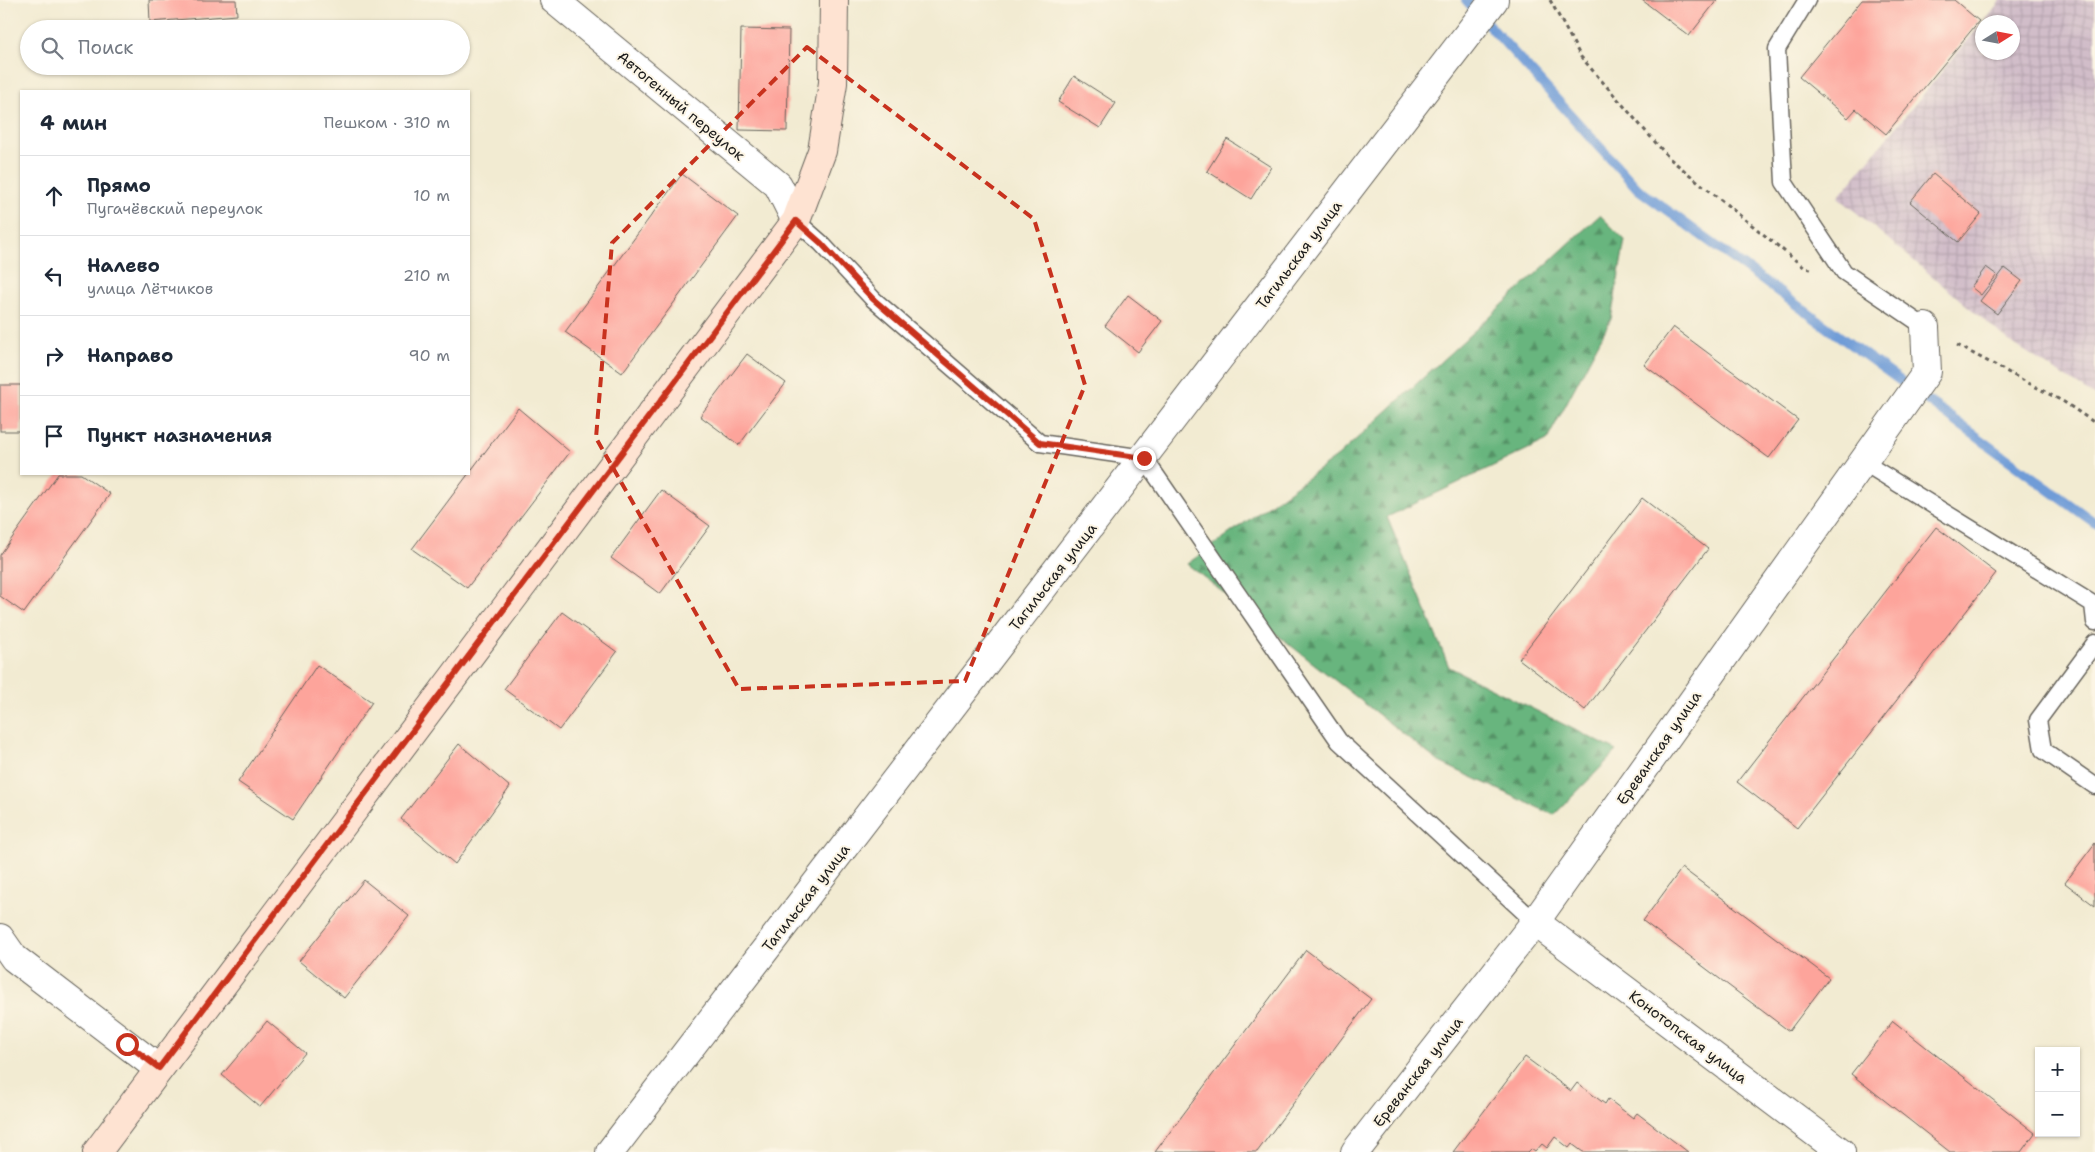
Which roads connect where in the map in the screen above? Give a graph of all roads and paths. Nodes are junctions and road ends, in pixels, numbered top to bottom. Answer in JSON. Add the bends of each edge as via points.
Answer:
{"nodes":[{"id":1,"x":554,"y":0,"type":"edge"},
{"id":2,"x":834,"y":0,"type":"edge"},
{"id":3,"x":1494,"y":0,"type":"edge"},
{"id":4,"x":1550,"y":0,"type":"edge"},
{"id":5,"x":1807,"y":0,"type":"edge"},
{"id":6,"x":796,"y":221,"type":"junction"},
{"id":7,"x":1844,"y":272,"type":"junction"},
{"id":8,"x":1924,"y":327,"type":"junction"},
{"id":9,"x":2095,"y":423,"type":"edge"},
{"id":10,"x":1144,"y":458,"type":"junction"},
{"id":11,"x":1863,"y":462,"type":"junction"},
{"id":12,"x":2094,"y":604,"type":"edge"},
{"id":13,"x":2095,"y":622,"type":"edge"},
{"id":14,"x":2095,"y":643,"type":"edge"},
{"id":15,"x":2095,"y":786,"type":"edge"},
{"id":16,"x":1535,"y":922,"type":"junction"},
{"id":17,"x":0,"y":938,"type":"edge"},
{"id":18,"x":159,"y":1068,"type":"junction"},
{"id":19,"x":97,"y":1152,"type":"edge"},
{"id":20,"x":610,"y":1152,"type":"edge"},
{"id":21,"x":1356,"y":1152,"type":"edge"},
{"id":22,"x":1841,"y":1152,"type":"edge"}],
"edges":[{"from":1,"to":6,"type":"street","name":"Автогенный переулок","via":[[778,185]]},
{"from":2,"to":6,"type":"main road","via":[[833,83],[822,151]]},
{"from":3,"to":10,"type":"street","name":"Тагильская улица"},
{"from":4,"to":7,"type":"path","via":[[1581,57],[1669,158],[1805,268]]},
{"from":5,"to":7,"type":"lane","via":[[1777,49],[1784,182]]},
{"from":6,"to":10,"type":"lane","via":[[873,299],[1040,443]]},
{"from":6,"to":18,"type":"main road"},
{"from":7,"to":8,"type":"lane"},
{"from":8,"to":9,"type":"path","via":[[2064,402]]},
{"from":8,"to":11,"type":"street","name":"Ереванская улица","via":[[1927,372]]},
{"from":10,"to":16,"type":"lane","via":[[1339,741]]},
{"from":10,"to":20,"type":"street","name":"Тагильская улица"},
{"from":11,"to":12,"type":"lane"},
{"from":11,"to":16,"type":"street","name":"Ереванская улица"},
{"from":12,"to":13,"type":"lane"},
{"from":14,"to":15,"type":"lane","via":[[2038,720],[2043,750]]},
{"from":16,"to":21,"type":"street","name":"Ереванская улица"},
{"from":16,"to":22,"type":"street","name":"Конотопская улица"},
{"from":17,"to":18,"type":"street","via":[[14,958]]},
{"from":18,"to":19,"type":"main road"}]}
